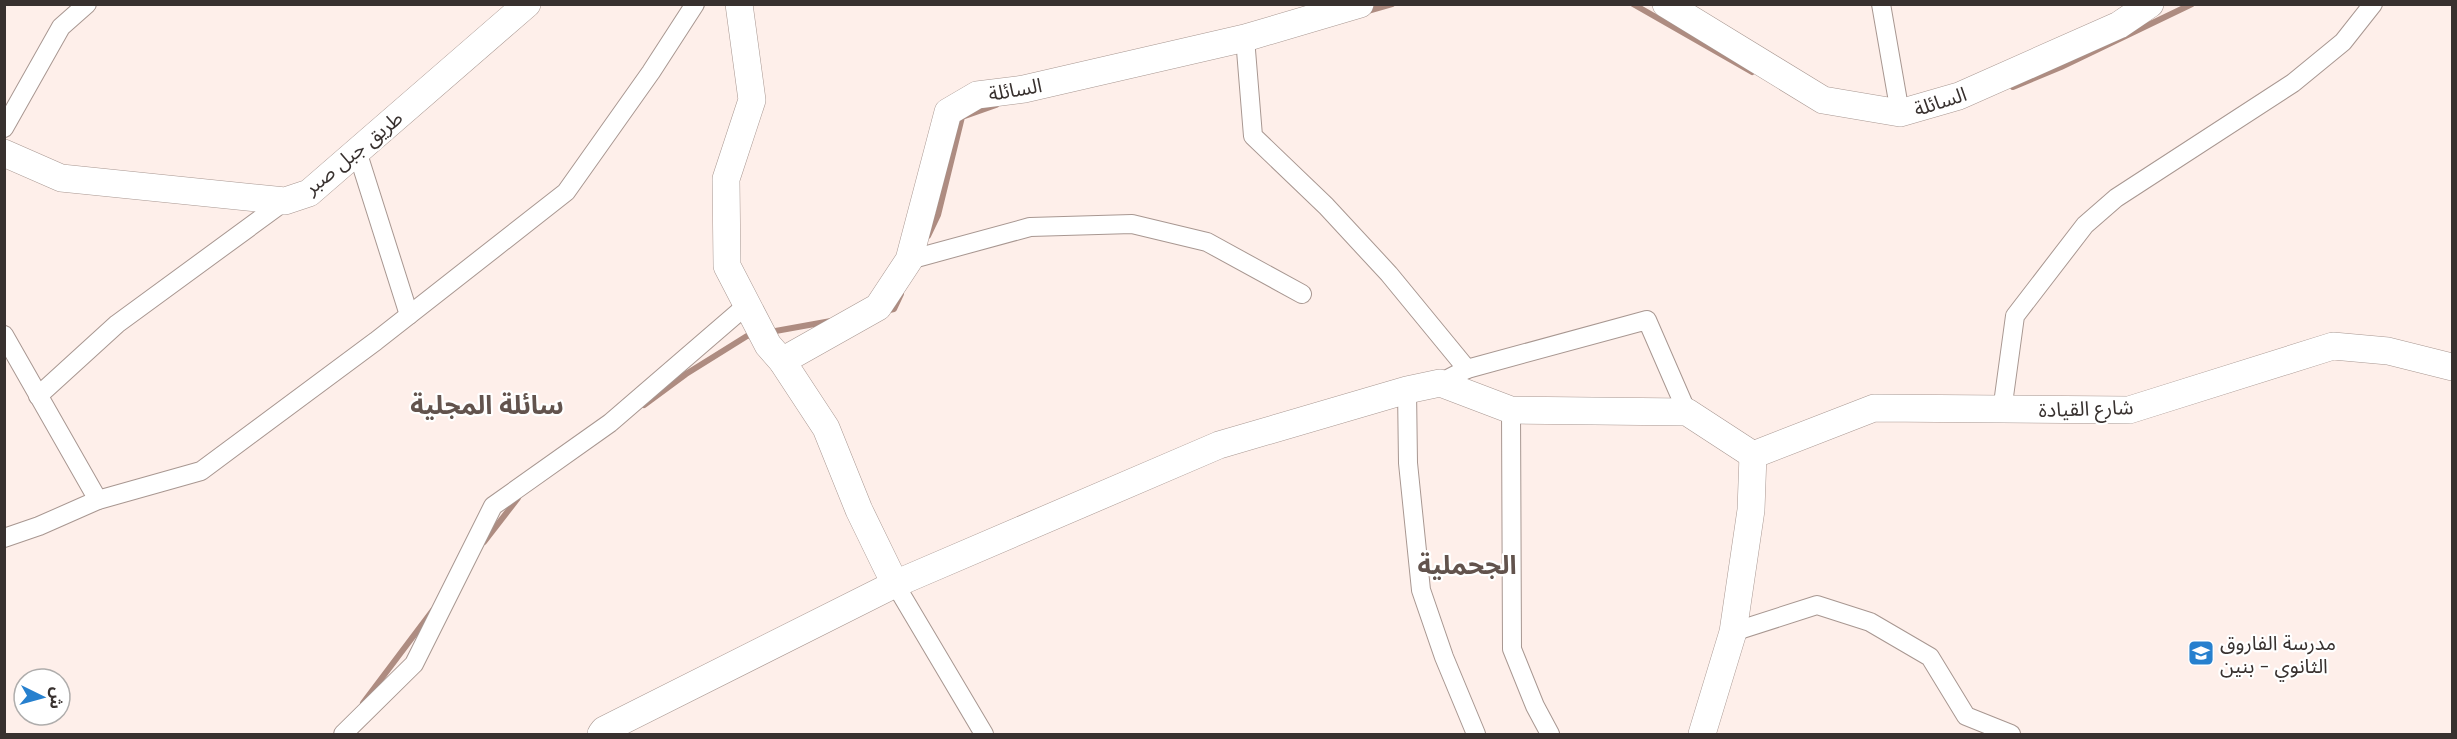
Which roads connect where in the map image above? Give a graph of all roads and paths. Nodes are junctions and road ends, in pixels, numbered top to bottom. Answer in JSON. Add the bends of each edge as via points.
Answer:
{"nodes":[{"id":1,"x":87,"y":4,"type":"edge"},
{"id":2,"x":527,"y":4,"type":"edge"},
{"id":3,"x":695,"y":4,"type":"edge"},
{"id":4,"x":738,"y":4,"type":"edge"},
{"id":5,"x":1360,"y":4,"type":"edge"},
{"id":6,"x":1666,"y":4,"type":"edge"},
{"id":7,"x":1881,"y":4,"type":"edge"},
{"id":8,"x":2150,"y":4,"type":"edge"},
{"id":9,"x":2373,"y":4,"type":"edge"},
{"id":10,"x":1245,"y":38,"type":"junction"},
{"id":11,"x":1900,"y":114,"type":"junction"},
{"id":12,"x":4,"y":128,"type":"edge"},
{"id":13,"x":357,"y":151,"type":"junction"},
{"id":14,"x":4,"y":153,"type":"edge"},
{"id":15,"x":285,"y":201,"type":"junction"},
{"id":16,"x":909,"y":260,"type":"junction"},
{"id":17,"x":1302,"y":294,"type":"dead end"},
{"id":18,"x":748,"y":304,"type":"junction"},
{"id":19,"x":409,"y":315,"type":"junction"},
{"id":20,"x":4,"y":335,"type":"edge"},
{"id":21,"x":782,"y":361,"type":"junction"},
{"id":22,"x":2452,"y":367,"type":"edge"},
{"id":23,"x":1467,"y":369,"type":"junction"},
{"id":24,"x":1440,"y":382,"type":"junction"},
{"id":25,"x":1407,"y":390,"type":"junction"},
{"id":26,"x":38,"y":396,"type":"junction"},
{"id":27,"x":1511,"y":410,"type":"junction"},
{"id":28,"x":2002,"y":411,"type":"junction"},
{"id":29,"x":1687,"y":412,"type":"junction"},
{"id":30,"x":1753,"y":455,"type":"junction"},
{"id":31,"x":98,"y":500,"type":"junction"},
{"id":32,"x":4,"y":538,"type":"edge"},
{"id":33,"x":895,"y":584,"type":"junction"},
{"id":34,"x":1734,"y":632,"type":"junction"},
{"id":35,"x":981,"y":732,"type":"edge"},
{"id":36,"x":343,"y":735,"type":"edge"},
{"id":37,"x":601,"y":735,"type":"edge"},
{"id":38,"x":1476,"y":735,"type":"edge"},
{"id":39,"x":1550,"y":735,"type":"edge"},
{"id":40,"x":1702,"y":735,"type":"edge"},
{"id":41,"x":2011,"y":735,"type":"edge"}],
"edges":[{"from":1,"to":12,"type":"street","via":[[61,27]]},
{"from":2,"to":13,"type":"street","name":"طريق جبل صبر"},
{"from":3,"to":19,"type":"street","via":[[566,192]]},
{"from":4,"to":18,"type":"street","via":[[752,100],[726,179],[727,266]]},
{"from":5,"to":10,"type":"street","name":"السائلة"},
{"from":6,"to":11,"type":"street","name":"السائلة","via":[[1823,100]]},
{"from":7,"to":11,"type":"street"},
{"from":8,"to":11,"type":"street","name":"السائلة","via":[[2119,26],[1959,96]]},
{"from":9,"to":28,"type":"street","via":[[2343,42],[2293,83],[2116,198],[2085,225],[2015,316]]},
{"from":10,"to":16,"type":"street","name":"السائلة","via":[[1024,89],[977,95],[948,112]]},
{"from":10,"to":23,"type":"street","via":[[1253,136],[1326,206]]},
{"from":13,"to":15,"type":"street","name":"طريق جبل صبر","via":[[309,193]]},
{"from":13,"to":19,"type":"street"},
{"from":14,"to":15,"type":"street","name":"طريق جبل صبر","via":[[61,178]]},
{"from":15,"to":26,"type":"street","via":[[117,324]]},
{"from":16,"to":17,"type":"street","via":[[1030,227],[1132,224],[1207,242]]},
{"from":16,"to":21,"type":"street","name":"السائلة","via":[[878,307]]},
{"from":18,"to":21,"type":"street","via":[[768,345]]},
{"from":18,"to":36,"type":"street","via":[[610,423],[493,506],[414,664]]},
{"from":19,"to":31,"type":"street","via":[[201,471]]},
{"from":20,"to":26,"type":"street"},
{"from":21,"to":33,"type":"street","via":[[826,428]]},
{"from":22,"to":28,"type":"street","name":"شارع القيادة","via":[[2388,351],[2333,346],[2129,410]]},
{"from":23,"to":24,"type":"street"},
{"from":23,"to":29,"type":"street","via":[[1647,320]]},
{"from":24,"to":25,"type":"street"},
{"from":24,"to":27,"type":"street"},
{"from":25,"to":33,"type":"street","via":[[1220,445]]},
{"from":25,"to":38,"type":"street","via":[[1408,464],[1421,590]]},
{"from":26,"to":31,"type":"street"},
{"from":27,"to":29,"type":"street"},
{"from":27,"to":39,"type":"street","via":[[1512,649]]},
{"from":28,"to":30,"type":"street","name":"شارع القيادة","via":[[1874,408]]},
{"from":29,"to":30,"type":"street"},
{"from":30,"to":34,"type":"street","via":[[1751,510]]},
{"from":31,"to":32,"type":"street"},
{"from":33,"to":35,"type":"street"},
{"from":33,"to":37,"type":"street","via":[[604,730]]},
{"from":34,"to":40,"type":"street"},
{"from":34,"to":41,"type":"street","via":[[1817,605],[1870,622],[1930,657],[1966,716]]}]}
